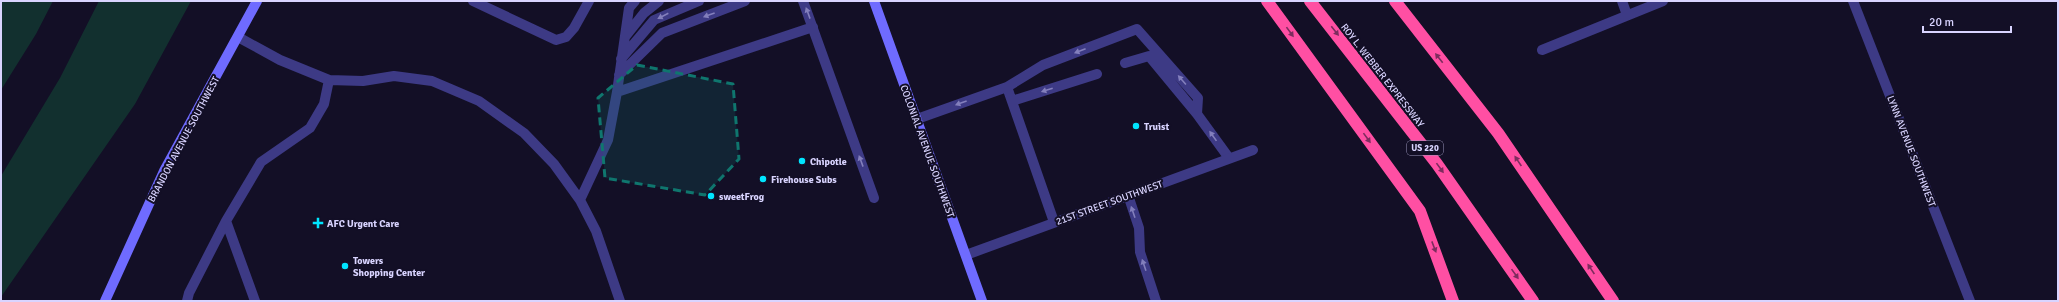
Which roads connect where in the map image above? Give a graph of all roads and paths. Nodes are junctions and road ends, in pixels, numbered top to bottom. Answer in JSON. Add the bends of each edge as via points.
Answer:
{"nodes":[{"id":1,"x":257,"y":1,"type":"edge"},
{"id":2,"x":473,"y":1,"type":"edge"},
{"id":3,"x":589,"y":1,"type":"edge"},
{"id":4,"x":635,"y":1,"type":"edge"},
{"id":5,"x":659,"y":1,"type":"edge"},
{"id":6,"x":699,"y":1,"type":"edge"},
{"id":7,"x":746,"y":1,"type":"edge"},
{"id":8,"x":803,"y":1,"type":"edge"},
{"id":9,"x":874,"y":1,"type":"edge"},
{"id":10,"x":1267,"y":1,"type":"edge"},
{"id":11,"x":1310,"y":1,"type":"edge"},
{"id":12,"x":1395,"y":1,"type":"edge"},
{"id":13,"x":1622,"y":1,"type":"edge"},
{"id":14,"x":1663,"y":1,"type":"edge"},
{"id":15,"x":1853,"y":1,"type":"edge"},
{"id":16,"x":1627,"y":15,"type":"junction"},
{"id":17,"x":813,"y":27,"type":"junction"},
{"id":18,"x":238,"y":37,"type":"junction"},
{"id":19,"x":624,"y":38,"type":"junction"},
{"id":20,"x":1542,"y":50,"type":"dead end"},
{"id":21,"x":621,"y":59,"type":"junction"},
{"id":22,"x":1125,"y":63,"type":"dead end"},
{"id":23,"x":1097,"y":74,"type":"dead end"},
{"id":24,"x":619,"y":75,"type":"junction"},
{"id":25,"x":328,"y":80,"type":"junction"},
{"id":26,"x":1007,"y":87,"type":"junction"},
{"id":27,"x":617,"y":92,"type":"junction"},
{"id":28,"x":1012,"y":101,"type":"junction"},
{"id":29,"x":1197,"y":114,"type":"junction"},
{"id":30,"x":917,"y":119,"type":"junction"},
{"id":31,"x":1253,"y":150,"type":"dead end"},
{"id":32,"x":1229,"y":158,"type":"junction"},
{"id":33,"x":1128,"y":195,"type":"junction"},
{"id":34,"x":874,"y":198,"type":"dead end"},
{"id":35,"x":580,"y":200,"type":"junction"},
{"id":36,"x":226,"y":221,"type":"junction"},
{"id":37,"x":1054,"y":222,"type":"junction"},
{"id":38,"x":966,"y":254,"type":"junction"},
{"id":39,"x":105,"y":301,"type":"edge"},
{"id":40,"x":187,"y":301,"type":"edge"},
{"id":41,"x":255,"y":301,"type":"edge"},
{"id":42,"x":620,"y":301,"type":"edge"},
{"id":43,"x":982,"y":301,"type":"edge"},
{"id":44,"x":1156,"y":301,"type":"edge"},
{"id":45,"x":1453,"y":301,"type":"edge"},
{"id":46,"x":1533,"y":301,"type":"edge"},
{"id":47,"x":1613,"y":301,"type":"edge"},
{"id":48,"x":1970,"y":301,"type":"edge"}],
"edges":[{"from":1,"to":18,"type":"main road","name":"BRANDON AVENUE SOUTHWEST"},
{"from":2,"to":3,"type":"street","via":[[556,40],[566,38]]},
{"from":4,"to":19,"type":"street","via":[[629,8]]},
{"from":5,"to":19,"type":"street","via":[[644,13]]},
{"from":6,"to":21,"type":"street","one_way":true,"via":[[654,20]]},
{"from":7,"to":24,"type":"street","one_way":true,"via":[[662,33]]},
{"from":17,"to":8,"type":"street","one_way":true},
{"from":9,"to":30,"type":"main road","name":"COLONIAL AVENUE SOUTHWEST"},
{"from":10,"to":45,"type":"highway","one_way":true,"via":[[1420,211]]},
{"from":11,"to":46,"type":"highway","name":"ROY L. WEBBER EXPRESSWAY","number":"US 220","one_way":true,"via":[[1437,164]]},
{"from":47,"to":12,"type":"highway","one_way":true,"via":[[1498,133]]},
{"from":13,"to":16,"type":"street"},
{"from":14,"to":16,"type":"street"},
{"from":15,"to":48,"type":"street","name":"LYNN AVENUE SOUTHWEST"},
{"from":16,"to":20,"type":"street"},
{"from":17,"to":27,"type":"street"},
{"from":34,"to":17,"type":"street","one_way":true},
{"from":18,"to":25,"type":"street","via":[[280,60]]},
{"from":18,"to":39,"type":"main road","name":"BRANDON AVENUE SOUTHWEST","via":[[164,172]]},
{"from":19,"to":21,"type":"street"},
{"from":21,"to":24,"type":"street"},
{"from":22,"to":29,"type":"street","via":[[1149,56]]},
{"from":23,"to":28,"type":"street","one_way":true},
{"from":24,"to":27,"type":"street"},
{"from":25,"to":35,"type":"street","via":[[363,80],[394,76],[432,81],[479,101],[524,133],[554,164]]},
{"from":25,"to":36,"type":"street","via":[[324,104],[310,128],[261,162]]},
{"from":26,"to":28,"type":"street"},
{"from":29,"to":26,"type":"street","one_way":true,"via":[[1198,98],[1137,29],[1043,66]]},
{"from":26,"to":30,"type":"street","one_way":true},
{"from":27,"to":35,"type":"street","via":[[608,140]]},
{"from":28,"to":37,"type":"street"},
{"from":32,"to":29,"type":"street","one_way":true},
{"from":30,"to":38,"type":"main road","name":"COLONIAL AVENUE SOUTHWEST"},
{"from":31,"to":32,"type":"street","name":"21ST STREET SOUTHWEST"},
{"from":32,"to":33,"type":"street","name":"21ST STREET SOUTHWEST"},
{"from":33,"to":37,"type":"street","name":"21ST STREET SOUTHWEST"},
{"from":44,"to":33,"type":"street","one_way":true,"via":[[1140,252],[1139,228]]},
{"from":35,"to":42,"type":"street","via":[[596,231]]},
{"from":36,"to":40,"type":"street","via":[[189,292]]},
{"from":36,"to":41,"type":"street"},
{"from":37,"to":38,"type":"street","name":"21ST STREET SOUTHWEST"},
{"from":38,"to":43,"type":"main road","name":"COLONIAL AVENUE SOUTHWEST"}]}
